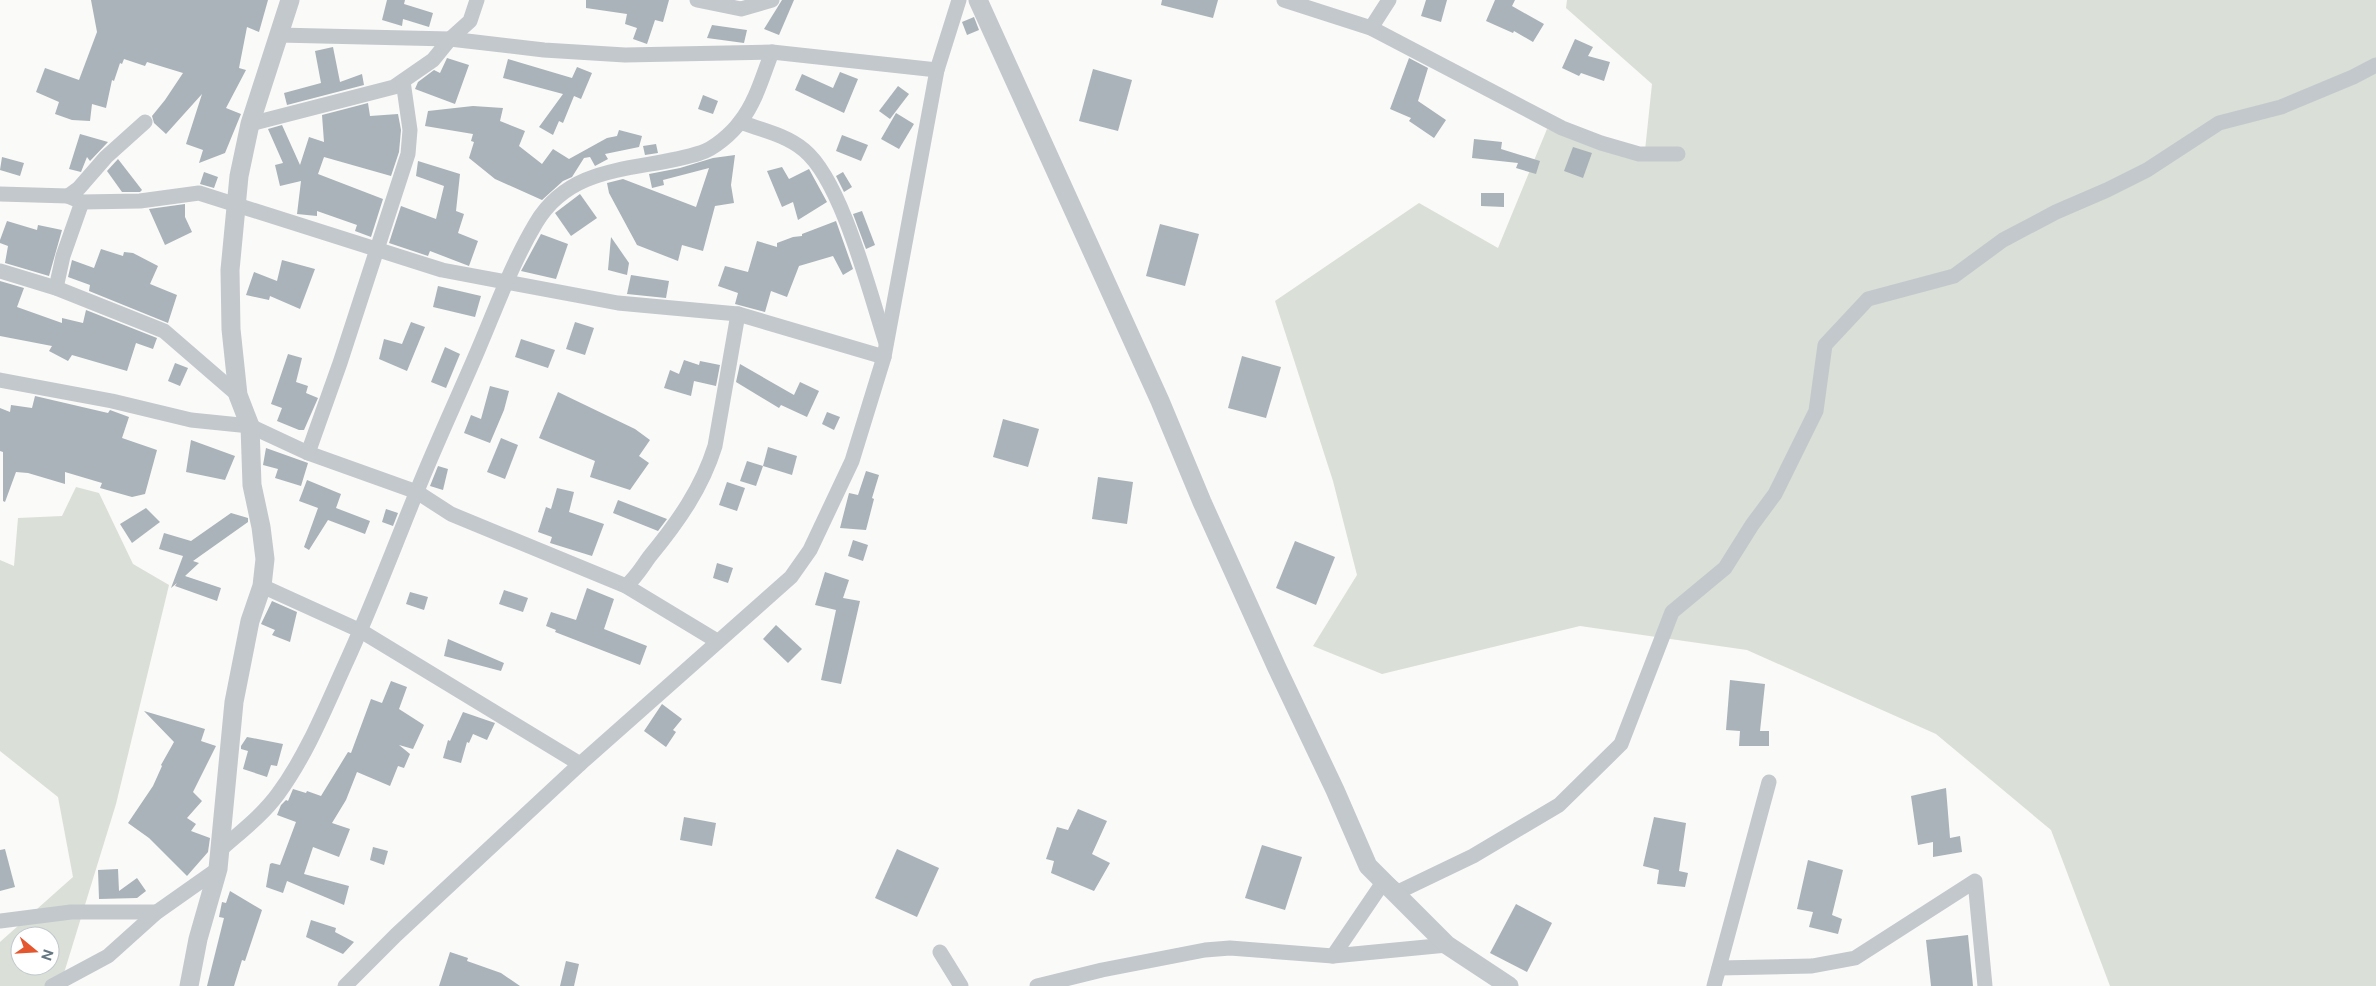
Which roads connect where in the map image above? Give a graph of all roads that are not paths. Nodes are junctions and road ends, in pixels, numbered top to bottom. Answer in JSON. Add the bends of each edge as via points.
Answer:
{"nodes":[{"id":1,"x":290,"y":0,"type":"edge"},
{"id":2,"x":477,"y":0,"type":"edge"},
{"id":3,"x":697,"y":0,"type":"edge"},
{"id":4,"x":772,"y":0,"type":"edge"},
{"id":5,"x":959,"y":0,"type":"edge"},
{"id":6,"x":978,"y":0,"type":"edge"},
{"id":7,"x":1284,"y":0,"type":"edge"},
{"id":8,"x":1389,"y":0,"type":"edge"},
{"id":9,"x":1371,"y":28,"type":"junction"},
{"id":10,"x":278,"y":35,"type":"junction"},
{"id":11,"x":450,"y":39,"type":"junction"},
{"id":12,"x":772,"y":52,"type":"junction"},
{"id":13,"x":2376,"y":65,"type":"edge"},
{"id":14,"x":937,"y":70,"type":"junction"},
{"id":15,"x":403,"y":80,"type":"junction"},
{"id":16,"x":146,"y":122,"type":"dead end"},
{"id":17,"x":740,"y":122,"type":"junction"},
{"id":18,"x":250,"y":124,"type":"junction"},
{"id":19,"x":1678,"y":154,"type":"dead end"},
{"id":20,"x":0,"y":194,"type":"edge"},
{"id":21,"x":75,"y":199,"type":"junction"},
{"id":22,"x":237,"y":205,"type":"junction"},
{"id":23,"x":378,"y":249,"type":"junction"},
{"id":24,"x":0,"y":271,"type":"edge"},
{"id":25,"x":507,"y":283,"type":"junction"},
{"id":26,"x":56,"y":288,"type":"junction"},
{"id":27,"x":738,"y":314,"type":"junction"},
{"id":28,"x":885,"y":351,"type":"junction"},
{"id":29,"x":0,"y":380,"type":"edge"},
{"id":30,"x":238,"y":395,"type":"junction"},
{"id":31,"x":250,"y":426,"type":"junction"},
{"id":32,"x":308,"y":453,"type":"junction"},
{"id":33,"x":417,"y":492,"type":"junction"},
{"id":34,"x":262,"y":586,"type":"junction"},
{"id":35,"x":626,"y":586,"type":"junction"},
{"id":36,"x":361,"y":631,"type":"junction"},
{"id":37,"x":717,"y":641,"type":"junction"},
{"id":38,"x":580,"y":764,"type":"junction"},
{"id":39,"x":1769,"y":782,"type":"dead end"},
{"id":40,"x":219,"y":860,"type":"junction"},
{"id":41,"x":1384,"y":881,"type":"junction"},
{"id":42,"x":157,"y":912,"type":"junction"},
{"id":43,"x":0,"y":921,"type":"edge"},
{"id":44,"x":1447,"y":944,"type":"junction"},
{"id":45,"x":940,"y":952,"type":"dead end"},
{"id":46,"x":1334,"y":956,"type":"junction"},
{"id":47,"x":1719,"y":968,"type":"junction"},
{"id":48,"x":52,"y":986,"type":"edge"},
{"id":49,"x":189,"y":986,"type":"edge"},
{"id":50,"x":346,"y":986,"type":"edge"},
{"id":51,"x":961,"y":986,"type":"edge"},
{"id":52,"x":1037,"y":986,"type":"edge"},
{"id":53,"x":1509,"y":986,"type":"edge"},
{"id":54,"x":1714,"y":986,"type":"edge"},
{"id":55,"x":1985,"y":986,"type":"edge"}],
"edges":[{"from":1,"to":10,"type":"street"},
{"from":2,"to":11,"type":"street","via":[[470,20]]},
{"from":3,"to":4,"type":"street","via":[[742,9]]},
{"from":5,"to":14,"type":"street"},
{"from":6,"to":41,"type":"street","via":[[1160,401],[1276,668],[1368,866]]},
{"from":7,"to":9,"type":"street"},
{"from":8,"to":9,"type":"street"},
{"from":9,"to":19,"type":"street","via":[[1562,128],[1623,151]]},
{"from":10,"to":11,"type":"street"},
{"from":10,"to":18,"type":"street"},
{"from":11,"to":12,"type":"street","via":[[625,55]]},
{"from":11,"to":15,"type":"street","via":[[432,60]]},
{"from":12,"to":14,"type":"street"},
{"from":12,"to":17,"type":"street","via":[[752,103]]},
{"from":13,"to":41,"type":"street","via":[[2281,107],[2219,123],[2147,170],[2003,240],[1954,276],[1868,298],[1825,345],[1816,411],[1775,494],[1725,568],[1672,612],[1621,744],[1559,805],[1473,856],[1398,892]]},
{"from":14,"to":28,"type":"street"},
{"from":15,"to":18,"type":"street","via":[[394,87]]},
{"from":15,"to":23,"type":"street","via":[[410,130],[408,154]]},
{"from":16,"to":21,"type":"street","via":[[106,157],[79,188]]},
{"from":17,"to":25,"type":"street","via":[[702,153],[612,170],[569,190],[536,222]]},
{"from":17,"to":28,"type":"street","via":[[789,140],[805,150],[820,168],[848,224]]},
{"from":18,"to":22,"type":"street","via":[[239,176]]},
{"from":20,"to":21,"type":"street"},
{"from":21,"to":22,"type":"street","via":[[140,201],[200,194]]},
{"from":21,"to":26,"type":"street"},
{"from":22,"to":23,"type":"street"},
{"from":22,"to":30,"type":"street","via":[[230,270],[231,329]]},
{"from":23,"to":25,"type":"street","via":[[442,270]]},
{"from":23,"to":32,"type":"street"},
{"from":24,"to":26,"type":"street"},
{"from":25,"to":27,"type":"street","via":[[618,303]]},
{"from":25,"to":33,"type":"street"},
{"from":26,"to":30,"type":"street","via":[[164,331]]},
{"from":27,"to":28,"type":"street"},
{"from":27,"to":35,"type":"street","via":[[709,465],[701,484],[668,536],[648,558],[638,576]]},
{"from":28,"to":37,"type":"street","via":[[852,461],[810,550],[791,577]]},
{"from":29,"to":31,"type":"street","via":[[191,420]]},
{"from":30,"to":31,"type":"street"},
{"from":31,"to":32,"type":"street"},
{"from":31,"to":34,"type":"street","via":[[252,485],[265,559]]},
{"from":32,"to":33,"type":"street"},
{"from":33,"to":35,"type":"street","via":[[451,514]]},
{"from":33,"to":36,"type":"street"},
{"from":34,"to":36,"type":"street"},
{"from":34,"to":40,"type":"street","via":[[250,622],[234,702]]},
{"from":35,"to":37,"type":"street"},
{"from":36,"to":38,"type":"street"},
{"from":36,"to":40,"type":"street","via":[[315,729],[278,794]]},
{"from":37,"to":38,"type":"street"},
{"from":38,"to":50,"type":"street","via":[[396,935]]},
{"from":39,"to":47,"type":"street"},
{"from":40,"to":42,"type":"street"},
{"from":40,"to":49,"type":"street"},
{"from":41,"to":44,"type":"street"},
{"from":41,"to":46,"type":"street"},
{"from":42,"to":43,"type":"street","via":[[71,912]]},
{"from":42,"to":48,"type":"street","via":[[108,956]]},
{"from":44,"to":46,"type":"street"},
{"from":44,"to":53,"type":"street"},
{"from":45,"to":51,"type":"street"},
{"from":46,"to":52,"type":"street","via":[[1230,948],[1205,950]]},
{"from":47,"to":54,"type":"street"},
{"from":47,"to":55,"type":"street","via":[[1812,966],[1855,958],[1975,881]]}]}
